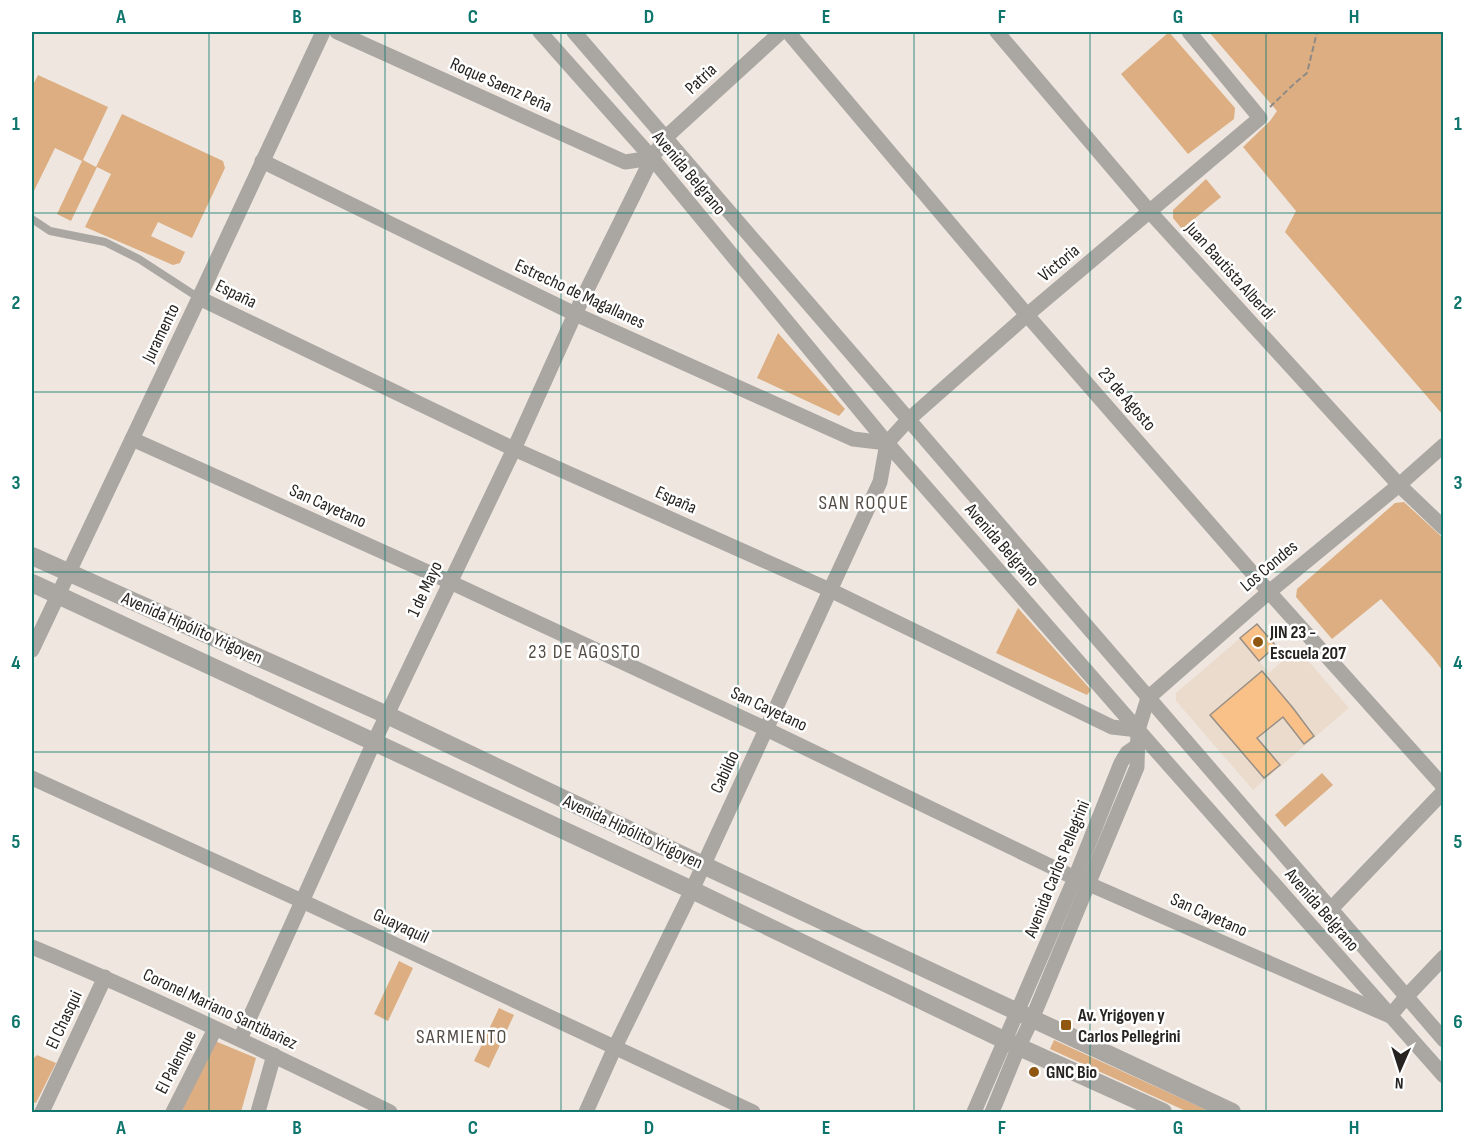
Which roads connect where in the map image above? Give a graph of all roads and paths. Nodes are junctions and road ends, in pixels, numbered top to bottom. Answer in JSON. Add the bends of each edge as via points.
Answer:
{"nodes":[{"id":1,"x":323,"y":32,"type":"edge"},
{"id":2,"x":337,"y":32,"type":"edge"},
{"id":3,"x":540,"y":32,"type":"edge"},
{"id":4,"x":574,"y":32,"type":"edge"},
{"id":5,"x":781,"y":32,"type":"edge"},
{"id":6,"x":788,"y":32,"type":"edge"},
{"id":7,"x":997,"y":32,"type":"edge"},
{"id":8,"x":1190,"y":32,"type":"edge"},
{"id":9,"x":1317,"y":32,"type":"edge"},
{"id":10,"x":1260,"y":118,"type":"junction"},
{"id":11,"x":665,"y":138,"type":"junction"},
{"id":12,"x":652,"y":158,"type":"junction"},
{"id":13,"x":262,"y":161,"type":"junction"},
{"id":14,"x":1150,"y":212,"type":"junction"},
{"id":15,"x":32,"y":219,"type":"edge"},
{"id":16,"x":199,"y":298,"type":"junction"},
{"id":17,"x":575,"y":314,"type":"junction"},
{"id":18,"x":1027,"y":315,"type":"junction"},
{"id":19,"x":908,"y":420,"type":"junction"},
{"id":20,"x":132,"y":439,"type":"junction"},
{"id":21,"x":887,"y":443,"type":"junction"},
{"id":22,"x":1443,"y":445,"type":"edge"},
{"id":23,"x":514,"y":449,"type":"junction"},
{"id":24,"x":1399,"y":484,"type":"junction"},
{"id":25,"x":1443,"y":528,"type":"edge"},
{"id":26,"x":32,"y":556,"type":"edge"},
{"id":27,"x":68,"y":572,"type":"junction"},
{"id":28,"x":450,"y":582,"type":"junction"},
{"id":29,"x":32,"y":583,"type":"edge"},
{"id":30,"x":830,"y":590,"type":"junction"},
{"id":31,"x":1269,"y":592,"type":"junction"},
{"id":32,"x":57,"y":595,"type":"junction"},
{"id":33,"x":32,"y":650,"type":"edge"},
{"id":34,"x":1148,"y":698,"type":"junction"},
{"id":35,"x":387,"y":715,"type":"junction"},
{"id":36,"x":766,"y":729,"type":"junction"},
{"id":37,"x":1138,"y":730,"type":"junction"},
{"id":38,"x":374,"y":742,"type":"junction"},
{"id":39,"x":32,"y":778,"type":"edge"},
{"id":40,"x":1443,"y":789,"type":"edge"},
{"id":41,"x":703,"y":865,"type":"junction"},
{"id":42,"x":1082,"y":881,"type":"junction"},
{"id":43,"x":692,"y":890,"type":"junction"},
{"id":44,"x":302,"y":901,"type":"junction"},
{"id":45,"x":1330,"y":910,"type":"junction"},
{"id":46,"x":32,"y":947,"type":"edge"},
{"id":47,"x":1443,"y":957,"type":"edge"},
{"id":48,"x":105,"y":977,"type":"junction"},
{"id":49,"x":1406,"y":997,"type":"junction"},
{"id":50,"x":1025,"y":1016,"type":"junction"},
{"id":51,"x":1390,"y":1016,"type":"junction"},
{"id":52,"x":215,"y":1029,"type":"junction"},
{"id":53,"x":240,"y":1039,"type":"junction"},
{"id":54,"x":1443,"y":1040,"type":"edge"},
{"id":55,"x":1013,"y":1044,"type":"junction"},
{"id":56,"x":615,"y":1047,"type":"junction"},
{"id":57,"x":274,"y":1055,"type":"junction"},
{"id":58,"x":1443,"y":1076,"type":"edge"},
{"id":59,"x":42,"y":1113,"type":"edge"},
{"id":60,"x":173,"y":1113,"type":"edge"},
{"id":61,"x":258,"y":1113,"type":"edge"},
{"id":62,"x":390,"y":1113,"type":"edge"},
{"id":63,"x":585,"y":1113,"type":"edge"},
{"id":64,"x":753,"y":1113,"type":"edge"},
{"id":65,"x":974,"y":1113,"type":"edge"},
{"id":66,"x":992,"y":1113,"type":"edge"},
{"id":67,"x":1163,"y":1113,"type":"edge"},
{"id":68,"x":1232,"y":1113,"type":"edge"}],
"edges":[{"from":1,"to":13,"type":"street","name":"Juramento"},
{"from":2,"to":12,"type":"street","name":"Roque Saenz Peña","via":[[625,162]]},
{"from":3,"to":12,"type":"street","name":"Avenida Belgrano"},
{"from":4,"to":11,"type":"street","name":"Avenida Belgrano"},
{"from":5,"to":11,"type":"street","name":"Patria"},
{"from":6,"to":18,"type":"street","name":"23 de Agosto"},
{"from":7,"to":14,"type":"street","name":"Juan Bautista Alberdi"},
{"from":8,"to":10,"type":"street"},
{"from":9,"to":10,"type":"path","via":[[1307,73]]},
{"from":10,"to":14,"type":"street","name":"Victoria"},
{"from":11,"to":12,"type":"street","name":"Patria"},
{"from":11,"to":19,"type":"street","name":"Avenida Belgrano"},
{"from":12,"to":17,"type":"street","name":"1 de Mayo"},
{"from":12,"to":21,"type":"street","name":"Avenida Belgrano"},
{"from":13,"to":16,"type":"street","name":"Juramento"},
{"from":13,"to":17,"type":"street","name":"Estrecho de Magallanes"},
{"from":14,"to":18,"type":"street","name":"Victoria"},
{"from":14,"to":24,"type":"street","name":"Juan Bautista Alberdi"},
{"from":15,"to":16,"type":"lane","via":[[50,231],[105,242]]},
{"from":16,"to":20,"type":"street","name":"Juramento"},
{"from":16,"to":23,"type":"street","name":"España"},
{"from":17,"to":21,"type":"street","name":"Estrecho de Magallanes","via":[[853,439]]},
{"from":17,"to":23,"type":"street","name":"1 de Mayo"},
{"from":18,"to":19,"type":"street","name":"Victoria"},
{"from":18,"to":31,"type":"street","name":"23 de Agosto"},
{"from":19,"to":21,"type":"street","name":"Victoria"},
{"from":19,"to":34,"type":"street","name":"Avenida Belgrano"},
{"from":20,"to":27,"type":"street","name":"Juramento"},
{"from":20,"to":28,"type":"street","name":"San Cayetano"},
{"from":21,"to":30,"type":"street","name":"Cabildo","via":[[880,482]]},
{"from":21,"to":37,"type":"street","name":"Avenida Belgrano"},
{"from":22,"to":24,"type":"street","name":"Los Condes"},
{"from":23,"to":28,"type":"street","name":"1 de Mayo"},
{"from":23,"to":30,"type":"street","name":"España"},
{"from":24,"to":25,"type":"street","name":"Juan Bautista Alberdi"},
{"from":24,"to":31,"type":"street","name":"Los Condes"},
{"from":26,"to":27,"type":"street","name":"Avenida Hipólito Yrigoyen"},
{"from":27,"to":32,"type":"street","name":"Juramento"},
{"from":27,"to":35,"type":"street","name":"Avenida Hipólito Yrigoyen"},
{"from":28,"to":35,"type":"street","name":"1 de Mayo"},
{"from":28,"to":36,"type":"street","name":"San Cayetano"},
{"from":29,"to":32,"type":"street","name":"Avenida Hipólito Yrigoyen"},
{"from":30,"to":36,"type":"street","name":"Cabildo"},
{"from":30,"to":37,"type":"street","name":"España","via":[[1112,727]]},
{"from":31,"to":34,"type":"street","name":"Los Condes"},
{"from":31,"to":40,"type":"street","name":"23 de Agosto"},
{"from":32,"to":33,"type":"street","name":"Juramento"},
{"from":32,"to":38,"type":"street","name":"Avenida Hipólito Yrigoyen"},
{"from":34,"to":37,"type":"street"},
{"from":34,"to":45,"type":"street","name":"Avenida Belgrano"},
{"from":35,"to":38,"type":"street","name":"1 de Mayo"},
{"from":35,"to":41,"type":"street","name":"Avenida Hipólito Yrigoyen"},
{"from":36,"to":41,"type":"street","name":"Cabildo"},
{"from":36,"to":42,"type":"street","name":"San Cayetano"},
{"from":37,"to":42,"type":"street","name":"Avenida Carlos Pellegrini","via":[[1137,746],[1121,763]]},
{"from":37,"to":51,"type":"street","name":"Avenida Belgrano"},
{"from":38,"to":43,"type":"street","name":"Avenida Hipólito Yrigoyen"},
{"from":38,"to":44,"type":"street","name":"1 de Mayo"},
{"from":39,"to":44,"type":"street","name":"Guayaquil"},
{"from":40,"to":45,"type":"street"},
{"from":41,"to":43,"type":"street","name":"Cabildo"},
{"from":41,"to":50,"type":"street","name":"Avenida Hipólito Yrigoyen"},
{"from":42,"to":50,"type":"street","name":"Avenida Carlos Pellegrini"},
{"from":42,"to":51,"type":"street","name":"San Cayetano"},
{"from":43,"to":55,"type":"street","name":"Avenida Hipólito Yrigoyen"},
{"from":43,"to":56,"type":"street","name":"Cabildo"},
{"from":44,"to":53,"type":"street","name":"1 de Mayo"},
{"from":44,"to":56,"type":"street","name":"Guayaquil"},
{"from":45,"to":49,"type":"street","name":"Avenida Belgrano"},
{"from":46,"to":48,"type":"street","name":"Coronel Mariano Santibañez"},
{"from":47,"to":49,"type":"street"},
{"from":48,"to":52,"type":"street","name":"Coronel Mariano Santibañez"},
{"from":48,"to":59,"type":"street","name":"El Chasqui"},
{"from":49,"to":51,"type":"street"},
{"from":49,"to":54,"type":"street","name":"Avenida Belgrano"},
{"from":50,"to":55,"type":"street","name":"Avenida Carlos Pellegrini"},
{"from":50,"to":68,"type":"street","name":"Avenida Hipólito Yrigoyen"},
{"from":51,"to":58,"type":"street","name":"Avenida Belgrano"},
{"from":52,"to":53,"type":"street","name":"Coronel Mariano Santibañez"},
{"from":52,"to":60,"type":"street","name":"El Palenque"},
{"from":53,"to":57,"type":"street","name":"Coronel Mariano Santibañez"},
{"from":55,"to":65,"type":"street"},
{"from":55,"to":66,"type":"street"},
{"from":55,"to":67,"type":"street","name":"Avenida Hipólito Yrigoyen"},
{"from":56,"to":63,"type":"street","name":"Cabildo"},
{"from":56,"to":64,"type":"street","name":"Guayaquil"},
{"from":57,"to":61,"type":"street"},
{"from":57,"to":62,"type":"street","name":"Coronel Mariano Santibañez"}]}
